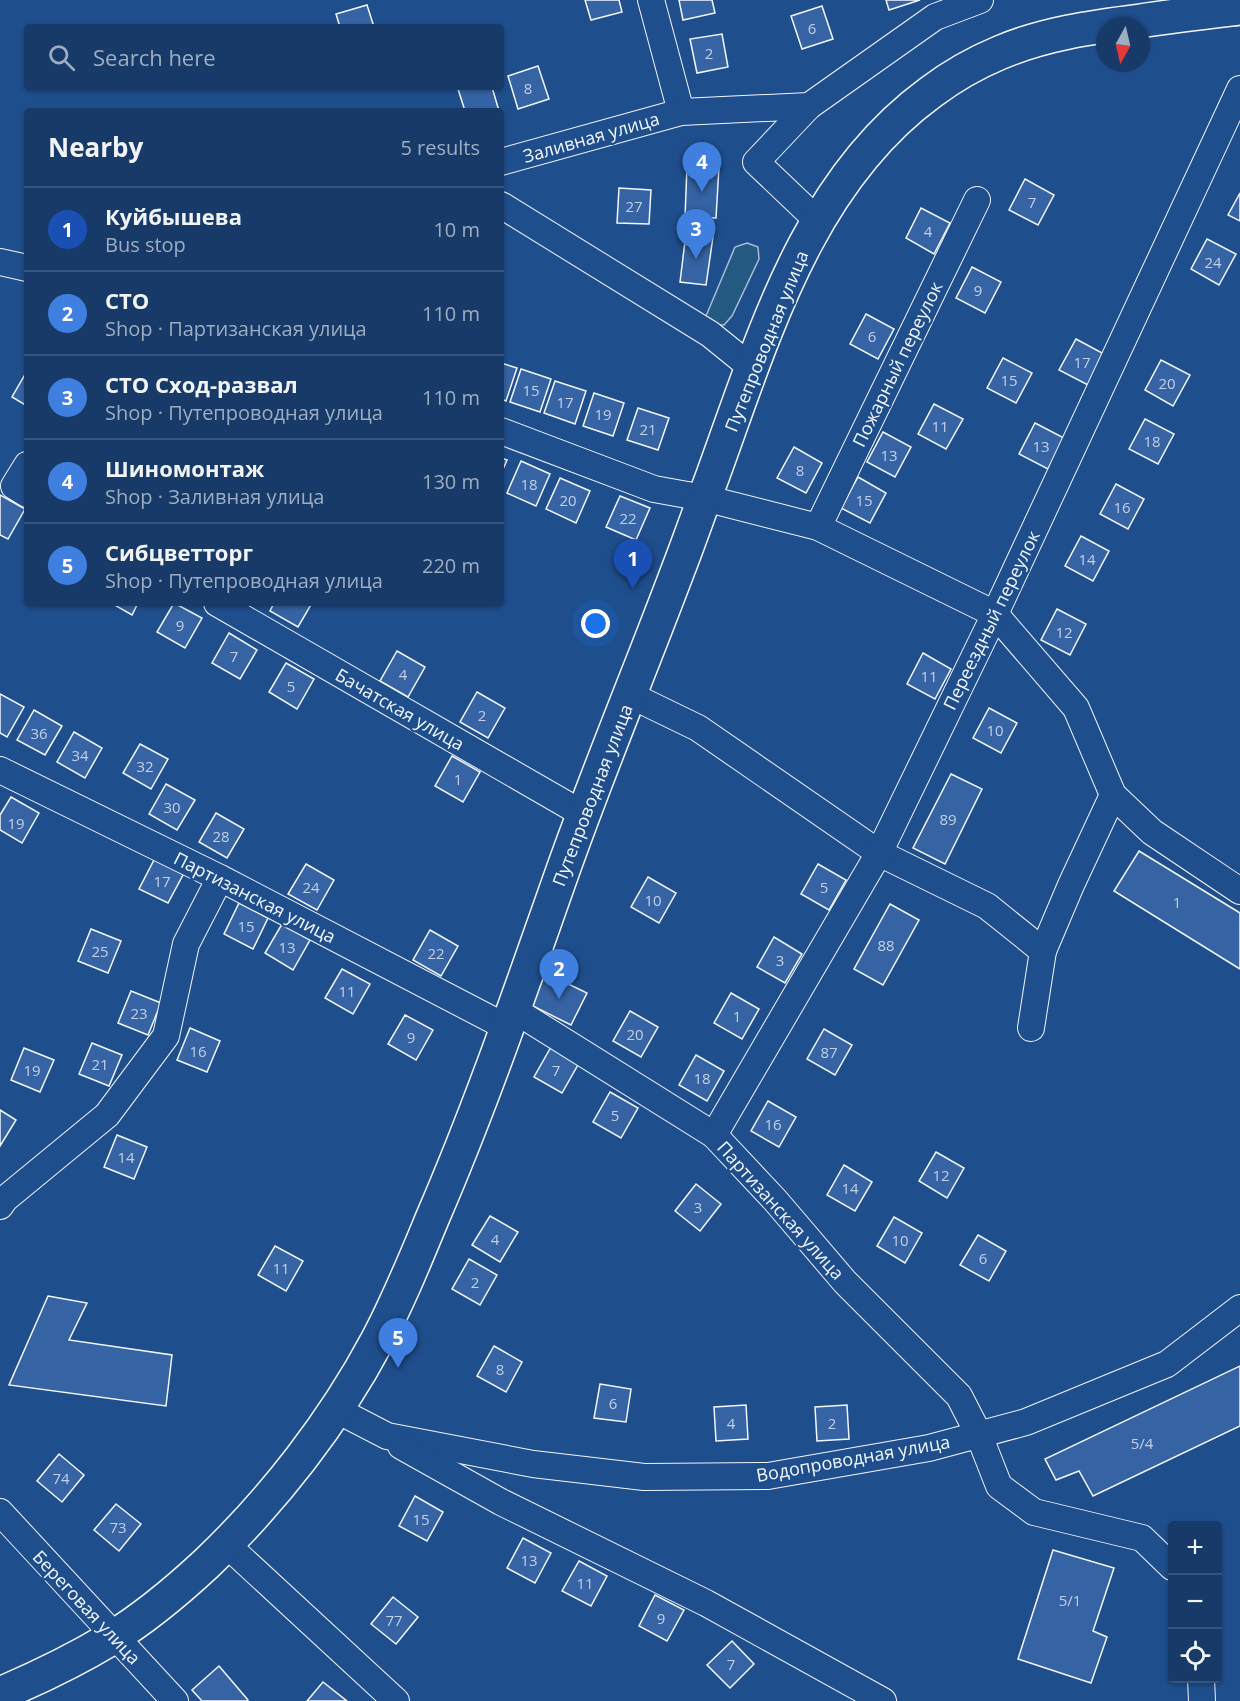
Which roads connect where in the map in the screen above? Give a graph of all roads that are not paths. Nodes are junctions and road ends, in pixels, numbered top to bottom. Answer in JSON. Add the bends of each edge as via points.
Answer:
{"nodes":[{"id":1,"x":651,"y":0,"type":"edge"},
{"id":2,"x":980,"y":0,"type":"edge"},
{"id":3,"x":1240,"y":8,"type":"edge"},
{"id":4,"x":1240,"y":89,"type":"edge"},
{"id":5,"x":809,"y":106,"type":"junction"},
{"id":6,"x":681,"y":112,"type":"junction"},
{"id":7,"x":504,"y":161,"type":"edge"},
{"id":8,"x":977,"y":200,"type":"dead end"},
{"id":9,"x":504,"y":207,"type":"edge"},
{"id":10,"x":817,"y":220,"type":"junction"},
{"id":11,"x":0,"y":262,"type":"edge"},
{"id":12,"x":24,"y":267,"type":"edge"},
{"id":13,"x":752,"y":368,"type":"junction"},
{"id":14,"x":504,"y":432,"type":"edge"},
{"id":15,"x":24,"y":470,"type":"edge"},
{"id":16,"x":24,"y":492,"type":"edge"},
{"id":17,"x":704,"y":498,"type":"junction"},
{"id":18,"x":818,"y":527,"type":"junction"},
{"id":19,"x":222,"y":606,"type":"edge"},
{"id":20,"x":995,"y":614,"type":"junction"},
{"id":21,"x":630,"y":694,"type":"junction"},
{"id":22,"x":0,"y":770,"type":"edge"},
{"id":23,"x":1113,"y":795,"type":"junction"},
{"id":24,"x":583,"y":814,"type":"junction"},
{"id":25,"x":879,"y":853,"type":"junction"},
{"id":26,"x":220,"y":878,"type":"junction"},
{"id":27,"x":1240,"y":891,"type":"edge"},
{"id":28,"x":1043,"y":951,"type":"junction"},
{"id":29,"x":511,"y":1019,"type":"junction"},
{"id":30,"x":1031,"y":1028,"type":"dead end"},
{"id":31,"x":714,"y":1136,"type":"junction"},
{"id":32,"x":0,"y":1206,"type":"edge"},
{"id":33,"x":1240,"y":1308,"type":"edge"},
{"id":34,"x":341,"y":1413,"type":"junction"},
{"id":35,"x":979,"y":1435,"type":"junction"},
{"id":36,"x":0,"y":1512,"type":"edge"},
{"id":37,"x":226,"y":1544,"type":"junction"},
{"id":38,"x":1168,"y":1562,"type":"edge"},
{"id":39,"x":114,"y":1637,"type":"junction"},
{"id":40,"x":1202,"y":1683,"type":"edge"},
{"id":41,"x":0,"y":1694,"type":"edge"},
{"id":42,"x":175,"y":1701,"type":"edge"},
{"id":43,"x":396,"y":1701,"type":"edge"},
{"id":44,"x":883,"y":1701,"type":"edge"},
{"id":45,"x":1202,"y":1701,"type":"edge"}],
"edges":[{"from":1,"to":6,"type":"street"},
{"from":2,"to":5,"type":"street","via":[[935,17]]},
{"from":3,"to":10,"type":"main road","name":"Путепроводная улица","via":[[1098,26],[1000,52],[929,93],[901,117],[870,148]]},
{"from":4,"to":20,"type":"street","name":"Переездный переулок"},
{"from":5,"to":6,"type":"street","name":"Заливная улица"},
{"from":5,"to":10,"type":"street","via":[[756,162]]},
{"from":6,"to":7,"type":"street","name":"Заливная улица"},
{"from":8,"to":18,"type":"street","name":"Пожарный переулок"},
{"from":9,"to":13,"type":"street","via":[[710,334]]},
{"from":10,"to":13,"type":"main road","name":"Путепроводная улица","via":[[783,288]]},
{"from":11,"to":12,"type":"street"},
{"from":13,"to":17,"type":"main road","name":"Путепроводная улица"},
{"from":14,"to":17,"type":"street","via":[[654,489]]},
{"from":15,"to":16,"type":"street","via":[[14,486]]},
{"from":17,"to":18,"type":"street"},
{"from":17,"to":21,"type":"main road","name":"Путепроводная улица"},
{"from":18,"to":20,"type":"street"},
{"from":19,"to":24,"type":"street","name":"Бачатская улица"},
{"from":20,"to":23,"type":"street","via":[[1076,708]]},
{"from":20,"to":25,"type":"street","name":"Переездный переулок"},
{"from":21,"to":24,"type":"main road","name":"Путепроводная улица"},
{"from":21,"to":25,"type":"street","via":[[698,728]]},
{"from":22,"to":26,"type":"street","name":"Партизанская улица"},
{"from":23,"to":27,"type":"street","via":[[1152,832]]},
{"from":23,"to":28,"type":"street"},
{"from":24,"to":29,"type":"main road","name":"Путепроводная улица"},
{"from":25,"to":28,"type":"street","via":[[987,906]]},
{"from":25,"to":31,"type":"street","name":"Переездный переулок"},
{"from":26,"to":29,"type":"street","name":"Партизанская улица"},
{"from":26,"to":32,"type":"street","via":[[186,944],[166,1036],[107,1115]]},
{"from":28,"to":30,"type":"street"},
{"from":29,"to":31,"type":"street","name":"Партизанская улица"},
{"from":29,"to":34,"type":"main road","name":"Путепроводная улица","via":[[454,1169]]},
{"from":31,"to":35,"type":"street","name":"Партизанская улица","via":[[845,1282],[959,1396]]},
{"from":33,"to":35,"type":"street","name":"Водопроводная улица","via":[[1167,1364],[1026,1422]]},
{"from":34,"to":35,"type":"street","name":"Водопроводная улица","via":[[387,1436],[533,1464],[644,1477],[768,1476],[929,1448]]},
{"from":34,"to":37,"type":"main road","name":"Путепроводная улица"},
{"from":34,"to":44,"type":"street","via":[[501,1502],[706,1603]]},
{"from":35,"to":38,"type":"street","name":"Партизанская улица","via":[[999,1486],[1034,1512],[1142,1538]]},
{"from":36,"to":39,"type":"street","name":"Береговая улица"},
{"from":37,"to":39,"type":"main road","name":"Путепроводная улица","via":[[190,1578]]},
{"from":37,"to":43,"type":"street"},
{"from":39,"to":41,"type":"main road","name":"Путепроводная улица"},
{"from":39,"to":42,"type":"street","name":"Береговая улица"},
{"from":40,"to":45,"type":"street"}]}
